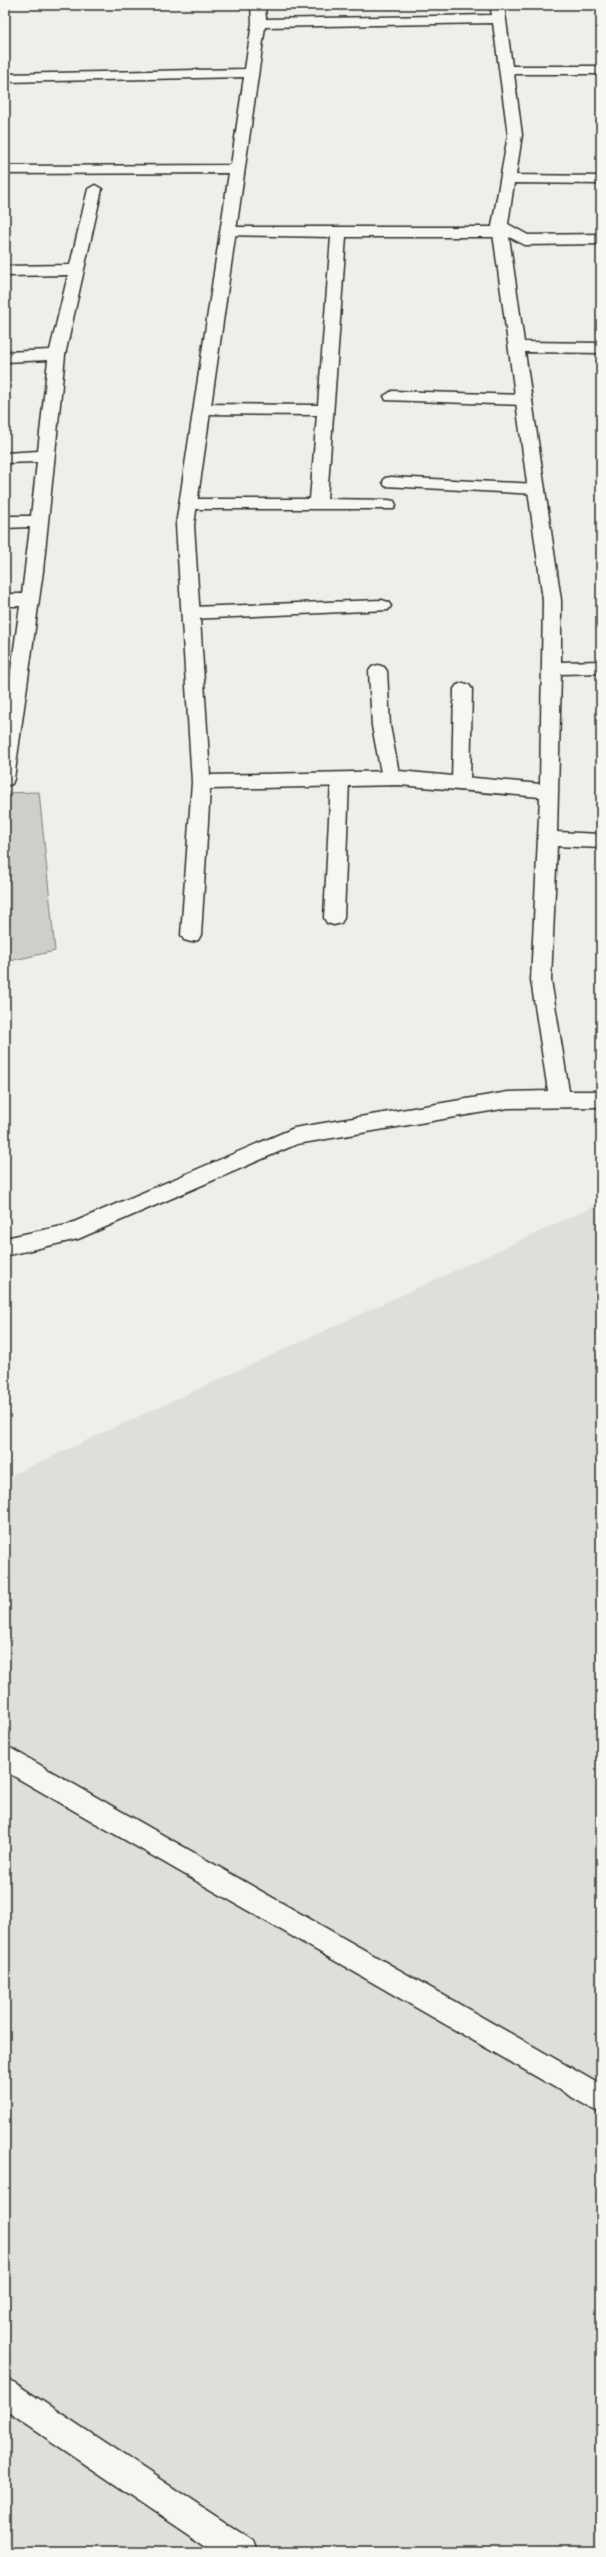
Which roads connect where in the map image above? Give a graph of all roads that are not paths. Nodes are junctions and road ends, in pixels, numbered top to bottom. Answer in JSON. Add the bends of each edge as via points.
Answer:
{"nodes":[{"id":1,"x":258,"y":5,"type":"edge"},
{"id":2,"x":498,"y":12,"type":"edge"},
{"id":3,"x":259,"y":23,"type":"junction"},
{"id":4,"x":505,"y":70,"type":"junction"},
{"id":5,"x":601,"y":70,"type":"edge"},
{"id":6,"x":252,"y":72,"type":"junction"},
{"id":7,"x":5,"y":78,"type":"edge"},
{"id":8,"x":238,"y":168,"type":"junction"},
{"id":9,"x":5,"y":170,"type":"edge"},
{"id":10,"x":508,"y":179,"type":"junction"},
{"id":11,"x":601,"y":180,"type":"edge"},
{"id":12,"x":96,"y":189,"type":"dead end"},
{"id":13,"x":500,"y":229,"type":"junction"},
{"id":14,"x":228,"y":232,"type":"junction"},
{"id":15,"x":339,"y":232,"type":"junction"},
{"id":16,"x":601,"y":239,"type":"edge"},
{"id":17,"x":77,"y":270,"type":"junction"},
{"id":18,"x":5,"y":271,"type":"edge"},
{"id":19,"x":517,"y":347,"type":"junction"},
{"id":20,"x":601,"y":348,"type":"edge"},
{"id":21,"x":57,"y":355,"type":"junction"},
{"id":22,"x":5,"y":357,"type":"edge"},
{"id":23,"x":392,"y":396,"type":"dead end"},
{"id":24,"x":524,"y":400,"type":"junction"},
{"id":25,"x":202,"y":409,"type":"junction"},
{"id":26,"x":324,"y":410,"type":"junction"},
{"id":27,"x":46,"y":456,"type":"junction"},
{"id":28,"x":5,"y":458,"type":"edge"},
{"id":29,"x":391,"y":482,"type":"dead end"},
{"id":30,"x":537,"y":489,"type":"junction"},
{"id":31,"x":188,"y":504,"type":"junction"},
{"id":32,"x":318,"y":505,"type":"junction"},
{"id":33,"x":388,"y":505,"type":"dead end"},
{"id":34,"x":39,"y":521,"type":"junction"},
{"id":35,"x":5,"y":522,"type":"edge"},
{"id":36,"x":5,"y":600,"type":"edge"},
{"id":37,"x":30,"y":600,"type":"junction"},
{"id":38,"x":382,"y":606,"type":"dead end"},
{"id":39,"x":191,"y":613,"type":"junction"},
{"id":40,"x":601,"y":667,"type":"edge"},
{"id":41,"x":552,"y":668,"type":"junction"},
{"id":42,"x":378,"y":671,"type":"dead end"},
{"id":43,"x":463,"y":689,"type":"dead end"},
{"id":44,"x":11,"y":694,"type":"edge"},
{"id":45,"x":391,"y":778,"type":"junction"},
{"id":46,"x":5,"y":779,"type":"edge"},
{"id":47,"x":340,"y":780,"type":"junction"},
{"id":48,"x":201,"y":782,"type":"junction"},
{"id":49,"x":461,"y":783,"type":"junction"},
{"id":50,"x":549,"y":791,"type":"junction"},
{"id":51,"x":546,"y":839,"type":"junction"},
{"id":52,"x":601,"y":841,"type":"edge"},
{"id":53,"x":334,"y":918,"type":"dead end"},
{"id":54,"x":191,"y":935,"type":"dead end"},
{"id":55,"x":560,"y":1099,"type":"junction"},
{"id":56,"x":601,"y":1099,"type":"edge"},
{"id":57,"x":5,"y":1247,"type":"edge"},
{"id":58,"x":5,"y":1757,"type":"edge"},
{"id":59,"x":601,"y":2100,"type":"edge"},
{"id":60,"x":5,"y":2393,"type":"edge"},
{"id":61,"x":242,"y":2552,"type":"edge"}],
"edges":[{"from":1,"to":3,"type":"street"},
{"from":2,"to":3,"type":"street"},
{"from":2,"to":4,"type":"street"},
{"from":3,"to":6,"type":"street"},
{"from":4,"to":5,"type":"street"},
{"from":4,"to":10,"type":"street","via":[[515,135]]},
{"from":6,"to":7,"type":"street"},
{"from":6,"to":8,"type":"street"},
{"from":8,"to":9,"type":"street"},
{"from":8,"to":14,"type":"street"},
{"from":10,"to":11,"type":"street"},
{"from":10,"to":13,"type":"street"},
{"from":12,"to":17,"type":"street"},
{"from":13,"to":15,"type":"street"},
{"from":13,"to":16,"type":"street","via":[[525,240]]},
{"from":13,"to":19,"type":"street"},
{"from":14,"to":15,"type":"street"},
{"from":14,"to":25,"type":"street"},
{"from":15,"to":26,"type":"street"},
{"from":17,"to":18,"type":"street"},
{"from":17,"to":21,"type":"street"},
{"from":19,"to":20,"type":"street"},
{"from":19,"to":24,"type":"street"},
{"from":21,"to":22,"type":"street"},
{"from":21,"to":27,"type":"street"},
{"from":23,"to":24,"type":"street"},
{"from":24,"to":30,"type":"street"},
{"from":25,"to":26,"type":"street"},
{"from":25,"to":31,"type":"street"},
{"from":26,"to":32,"type":"street"},
{"from":27,"to":28,"type":"street"},
{"from":27,"to":34,"type":"street"},
{"from":29,"to":30,"type":"street"},
{"from":30,"to":41,"type":"street","via":[[552,600]]},
{"from":31,"to":32,"type":"street"},
{"from":31,"to":39,"type":"street","via":[[185,525]]},
{"from":32,"to":33,"type":"street"},
{"from":34,"to":35,"type":"street"},
{"from":34,"to":37,"type":"street"},
{"from":36,"to":37,"type":"street"},
{"from":37,"to":44,"type":"street"},
{"from":38,"to":39,"type":"street"},
{"from":39,"to":48,"type":"street"},
{"from":40,"to":41,"type":"street"},
{"from":41,"to":50,"type":"street"},
{"from":42,"to":45,"type":"street","via":[[381,726]]},
{"from":43,"to":49,"type":"street"},
{"from":44,"to":46,"type":"street"},
{"from":45,"to":47,"type":"street"},
{"from":45,"to":49,"type":"street"},
{"from":47,"to":48,"type":"street"},
{"from":47,"to":53,"type":"street"},
{"from":48,"to":54,"type":"street"},
{"from":49,"to":50,"type":"street"},
{"from":50,"to":51,"type":"street"},
{"from":51,"to":52,"type":"street"},
{"from":51,"to":55,"type":"street","via":[[540,980]]},
{"from":55,"to":56,"type":"street"},
{"from":55,"to":57,"type":"street","via":[[508,1100],[294,1136],[70,1233]]},
{"from":58,"to":59,"type":"street"},
{"from":60,"to":61,"type":"street"}]}
